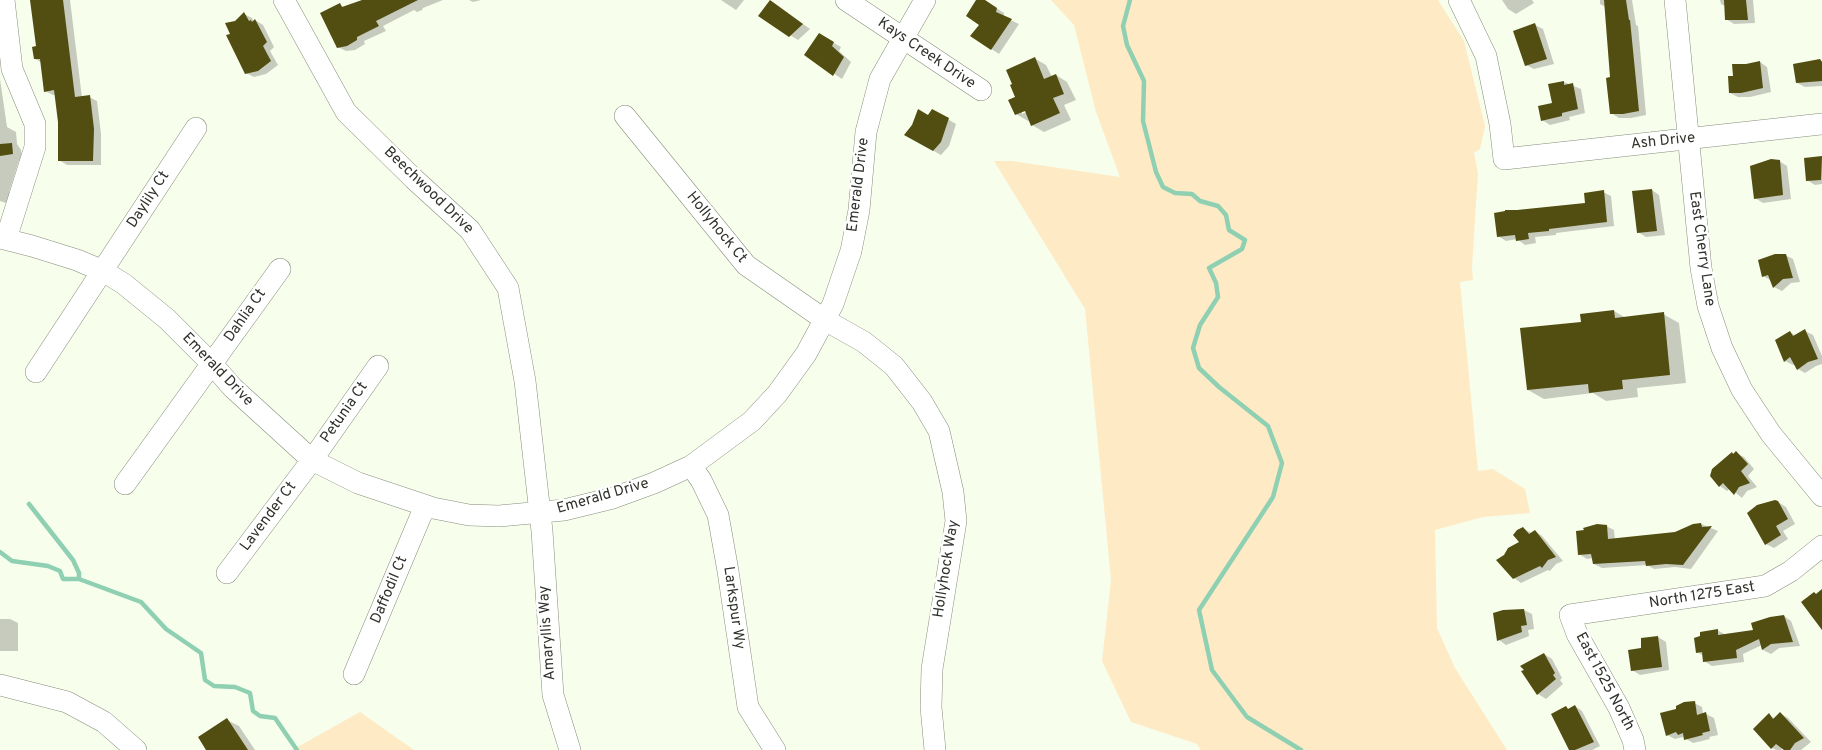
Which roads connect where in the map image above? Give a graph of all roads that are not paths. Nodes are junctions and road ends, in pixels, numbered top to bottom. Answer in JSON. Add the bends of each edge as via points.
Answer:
{"nodes":[{"id":1,"x":4,"y":0,"type":"edge"},
{"id":2,"x":284,"y":0,"type":"edge"},
{"id":3,"x":846,"y":0,"type":"edge"},
{"id":4,"x":925,"y":0,"type":"edge"},
{"id":5,"x":1459,"y":0,"type":"edge"},
{"id":6,"x":1675,"y":0,"type":"edge"},
{"id":7,"x":903,"y":39,"type":"junction"},
{"id":8,"x":980,"y":90,"type":"dead end"},
{"id":9,"x":625,"y":116,"type":"dead end"},
{"id":10,"x":1822,"y":124,"type":"edge"},
{"id":11,"x":196,"y":128,"type":"dead end"},
{"id":12,"x":1688,"y":139,"type":"junction"},
{"id":13,"x":3,"y":238,"type":"edge"},
{"id":14,"x":280,"y":268,"type":"dead end"},
{"id":15,"x":103,"y":271,"type":"junction"},
{"id":16,"x":826,"y":320,"type":"junction"},
{"id":17,"x":212,"y":364,"type":"junction"},
{"id":18,"x":378,"y":366,"type":"dead end"},
{"id":19,"x":36,"y":372,"type":"dead end"},
{"id":20,"x":312,"y":460,"type":"junction"},
{"id":21,"x":691,"y":466,"type":"junction"},
{"id":22,"x":125,"y":484,"type":"dead end"},
{"id":23,"x":1822,"y":496,"type":"edge"},
{"id":24,"x":425,"y":506,"type":"junction"},
{"id":25,"x":540,"y":514,"type":"junction"},
{"id":26,"x":1822,"y":546,"type":"edge"},
{"id":27,"x":227,"y":573,"type":"dead end"},
{"id":28,"x":1570,"y":615,"type":"joint"},
{"id":29,"x":354,"y":674,"type":"dead end"},
{"id":30,"x":0,"y":684,"type":"edge"},
{"id":31,"x":136,"y":750,"type":"edge"},
{"id":32,"x":570,"y":750,"type":"edge"},
{"id":33,"x":775,"y":750,"type":"edge"},
{"id":34,"x":935,"y":750,"type":"edge"},
{"id":35,"x":1635,"y":750,"type":"edge"}],
"edges":[{"from":1,"to":13,"type":"street","via":[[12,69],[35,124],[35,147]]},
{"from":2,"to":25,"type":"street","name":"Beechwood Drive","via":[[346,112],[470,230],[508,288],[525,380]]},
{"from":3,"to":7,"type":"street","name":"Kays Creek Drive"},
{"from":4,"to":7,"type":"street","name":"Emerald Drive"},
{"from":5,"to":12,"type":"street","name":"Ash Drive","via":[[1486,56],[1504,159]]},
{"from":6,"to":12,"type":"street","name":"East Cherry Lane"},
{"from":7,"to":8,"type":"street","name":"Kays Creek Drive"},
{"from":7,"to":16,"type":"street","name":"Emerald Drive","via":[[880,79],[866,132],[859,210],[852,243]]},
{"from":9,"to":16,"type":"street","name":"Hollyhock Ct","via":[[746,265]]},
{"from":10,"to":12,"type":"street","name":"Ash Drive"},
{"from":11,"to":15,"type":"street","name":"Daylily Ct"},
{"from":12,"to":23,"type":"street","name":"East Cherry Lane","via":[[1701,268],[1708,306],[1722,348],[1742,390],[1771,434]]},
{"from":13,"to":15,"type":"street","name":"Emerald Drive"},
{"from":14,"to":17,"type":"street","name":"Dahlia Ct"},
{"from":15,"to":17,"type":"street","name":"Emerald Drive","via":[[167,319]]},
{"from":15,"to":19,"type":"street","name":"Daylily Ct"},
{"from":16,"to":21,"type":"street","name":"Emerald Drive","via":[[806,354],[752,421]]},
{"from":16,"to":34,"type":"street","name":"Hollyhock Way","via":[[864,342],[894,366],[922,402],[939,431],[948,462],[956,521],[932,669]]},
{"from":17,"to":20,"type":"street","name":"Emerald Drive","via":[[233,388]]},
{"from":17,"to":22,"type":"street","name":"Dahlia Ct"},
{"from":18,"to":20,"type":"street","name":"Petunia Ct"},
{"from":20,"to":24,"type":"street","name":"Emerald Drive","via":[[358,483]]},
{"from":20,"to":27,"type":"street","name":"Lavender Ct"},
{"from":21,"to":25,"type":"street","name":"Emerald Drive","via":[[613,498]]},
{"from":21,"to":33,"type":"street","name":"Larkspur Wy","via":[[718,515],[748,707]]},
{"from":24,"to":25,"type":"street","name":"Emerald Drive","via":[[469,515]]},
{"from":24,"to":29,"type":"street","name":"Daffodil Ct"},
{"from":25,"to":32,"type":"street","name":"Amaryllis Way","via":[[553,695]]},
{"from":26,"to":28,"type":"street","name":"North 1275 East","via":[[1791,571],[1764,586]]},
{"from":28,"to":35,"type":"street","name":"East 1525 North","via":[[1577,634],[1619,708]]},
{"from":30,"to":31,"type":"street","via":[[67,702],[104,722]]}]}
